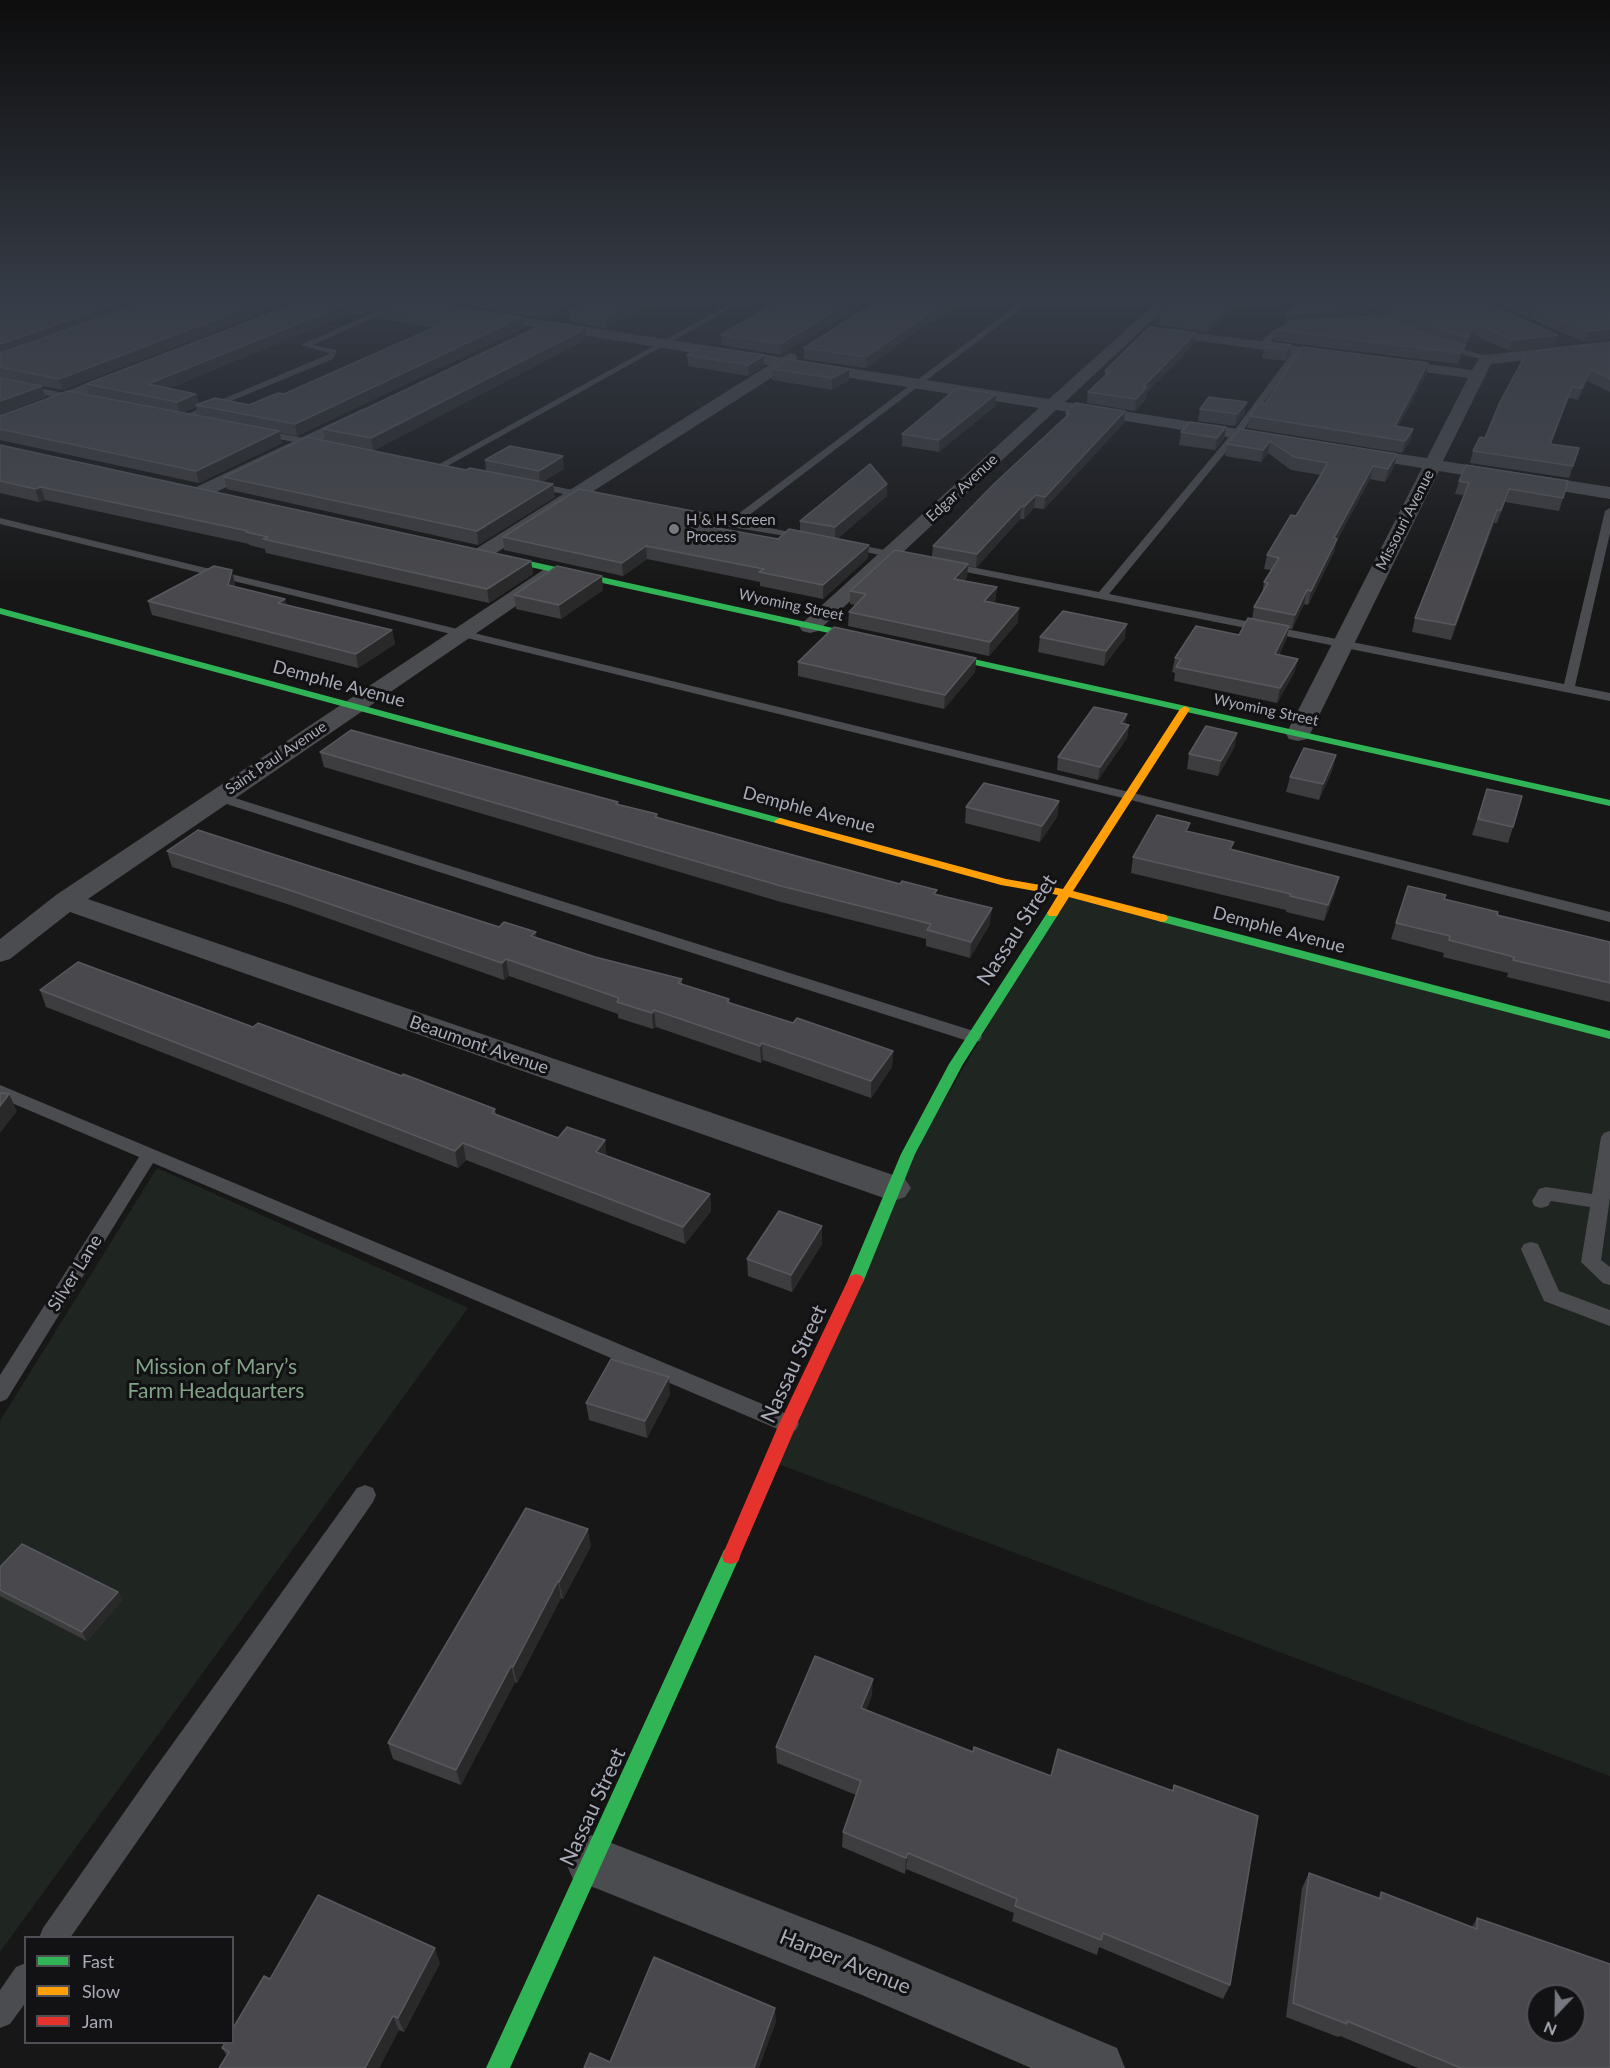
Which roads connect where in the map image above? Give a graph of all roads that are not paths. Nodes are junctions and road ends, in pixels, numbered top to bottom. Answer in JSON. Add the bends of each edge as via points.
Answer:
{"nodes":[{"id":1,"x":66,"y":397,"type":"joint"},
{"id":2,"x":234,"y":397,"type":"edge"},
{"id":3,"x":563,"y":397,"type":"edge"},
{"id":4,"x":730,"y":397,"type":"edge"},
{"id":5,"x":900,"y":397,"type":"edge"},
{"id":6,"x":998,"y":397,"type":"edge"},
{"id":7,"x":1062,"y":397,"type":"edge"},
{"id":8,"x":1264,"y":397,"type":"edge"},
{"id":9,"x":1466,"y":397,"type":"edge"},
{"id":10,"x":89,"y":401,"type":"edge"},
{"id":11,"x":1053,"y":405,"type":"junction"},
{"id":12,"x":379,"y":406,"type":"edge"},
{"id":13,"x":170,"y":416,"type":"edge"},
{"id":14,"x":182,"y":418,"type":"junction"},
{"id":15,"x":204,"y":422,"type":"edge"},
{"id":16,"x":0,"y":423,"type":"edge"},
{"id":17,"x":249,"y":431,"type":"edge"},
{"id":18,"x":1236,"y":434,"type":"junction"},
{"id":19,"x":306,"y":441,"type":"junction"},
{"id":20,"x":1294,"y":443,"type":"edge"},
{"id":21,"x":328,"y":446,"type":"edge"},
{"id":22,"x":1340,"y":450,"type":"edge"},
{"id":23,"x":1433,"y":465,"type":"junction"},
{"id":24,"x":462,"y":471,"type":"edge"},
{"id":25,"x":520,"y":482,"type":"edge"},
{"id":26,"x":196,"y":490,"type":"joint"},
{"id":27,"x":1610,"y":493,"type":"edge"},
{"id":28,"x":577,"y":494,"type":"junction"},
{"id":29,"x":224,"y":497,"type":"edge"},
{"id":30,"x":599,"y":498,"type":"edge"},
{"id":31,"x":1610,"y":511,"type":"edge"},
{"id":32,"x":676,"y":513,"type":"edge"},
{"id":33,"x":0,"y":521,"type":"edge"},
{"id":34,"x":731,"y":524,"type":"junction"},
{"id":35,"x":475,"y":552,"type":"joint"},
{"id":36,"x":890,"y":555,"type":"junction"},
{"id":37,"x":912,"y":559,"type":"edge"},
{"id":38,"x":934,"y":563,"type":"edge"},
{"id":39,"x":556,"y":570,"type":"junction"},
{"id":40,"x":1102,"y":596,"type":"junction"},
{"id":41,"x":0,"y":611,"type":"edge"},
{"id":42,"x":810,"y":626,"type":"junction"},
{"id":43,"x":460,"y":633,"type":"junction"},
{"id":44,"x":889,"y":644,"type":"edge"},
{"id":45,"x":1343,"y":644,"type":"junction"},
{"id":46,"x":923,"y":651,"type":"edge"},
{"id":47,"x":1569,"y":688,"type":"junction"},
{"id":48,"x":1610,"y":697,"type":"edge"},
{"id":49,"x":353,"y":706,"type":"junction"},
{"id":50,"x":1185,"y":709,"type":"junction"},
{"id":51,"x":1298,"y":734,"type":"junction"},
{"id":52,"x":1129,"y":796,"type":"junction"},
{"id":53,"x":219,"y":797,"type":"junction"},
{"id":54,"x":1610,"y":802,"type":"edge"},
{"id":55,"x":1066,"y":893,"type":"junction"},
{"id":56,"x":66,"y":901,"type":"junction"},
{"id":57,"x":1610,"y":917,"type":"edge"},
{"id":58,"x":0,"y":953,"type":"edge"},
{"id":59,"x":1610,"y":1035,"type":"edge"},
{"id":60,"x":974,"y":1037,"type":"junction"},
{"id":61,"x":0,"y":1091,"type":"edge"},
{"id":62,"x":1610,"y":1137,"type":"edge"},
{"id":63,"x":150,"y":1154,"type":"junction"},
{"id":64,"x":893,"y":1188,"type":"junction"},
{"id":65,"x":1541,"y":1201,"type":"dead end"},
{"id":66,"x":1600,"y":1202,"type":"junction"},
{"id":67,"x":1531,"y":1249,"type":"dead end"},
{"id":68,"x":1610,"y":1278,"type":"edge"},
{"id":69,"x":1610,"y":1318,"type":"edge"},
{"id":70,"x":0,"y":1393,"type":"edge"},
{"id":71,"x":788,"y":1424,"type":"junction"},
{"id":72,"x":365,"y":1495,"type":"dead end"},
{"id":73,"x":591,"y":1861,"type":"junction"},
{"id":74,"x":54,"y":1936,"type":"edge"},
{"id":75,"x":24,"y":1980,"type":"edge"},
{"id":76,"x":0,"y":2014,"type":"edge"},
{"id":77,"x":498,"y":2068,"type":"edge"},
{"id":78,"x":1097,"y":2068,"type":"edge"}],
"edges":[{"from":1,"to":10,"type":"lane"},
{"from":1,"to":16,"type":"street"},
{"from":2,"to":14,"type":"lane"},
{"from":3,"to":24,"type":"lane","via":[[433,466]]},
{"from":4,"to":28,"type":"street"},
{"from":5,"to":34,"type":"lane"},
{"from":6,"to":11,"type":"street"},
{"from":7,"to":11,"type":"street","name":"Edgar Avenue"},
{"from":8,"to":18,"type":"lane"},
{"from":9,"to":23,"type":"street","name":"Missouri Avenue"},
{"from":11,"to":18,"type":"street"},
{"from":11,"to":36,"type":"street","name":"Edgar Avenue"},
{"from":12,"to":19,"type":"street"},
{"from":13,"to":14,"type":"lane"},
{"from":14,"to":15,"type":"lane"},
{"from":17,"to":19,"type":"lane"},
{"from":18,"to":20,"type":"street"},
{"from":18,"to":40,"type":"lane"},
{"from":19,"to":21,"type":"lane"},
{"from":19,"to":26,"type":"street"},
{"from":22,"to":23,"type":"street"},
{"from":23,"to":27,"type":"street"},
{"from":23,"to":45,"type":"street","name":"Missouri Avenue"},
{"from":25,"to":28,"type":"lane"},
{"from":26,"to":29,"type":"street"},
{"from":28,"to":30,"type":"lane"},
{"from":28,"to":35,"type":"street"},
{"from":31,"to":47,"type":"lane"},
{"from":32,"to":34,"type":"lane"},
{"from":33,"to":43,"type":"lane"},
{"from":34,"to":36,"type":"lane"},
{"from":35,"to":39,"type":"street","name":"Wyoming Street"},
{"from":36,"to":37,"type":"lane"},
{"from":36,"to":42,"type":"street","name":"Edgar Avenue"},
{"from":38,"to":40,"type":"lane"},
{"from":39,"to":42,"type":"street","name":"Wyoming Street"},
{"from":39,"to":43,"type":"street","name":"Saint Paul Avenue"},
{"from":40,"to":45,"type":"lane"},
{"from":41,"to":49,"type":"street","name":"Demphle Avenue"},
{"from":42,"to":44,"type":"street","name":"Wyoming Street"},
{"from":43,"to":49,"type":"street","name":"Saint Paul Avenue"},
{"from":43,"to":52,"type":"lane"},
{"from":45,"to":47,"type":"lane"},
{"from":45,"to":51,"type":"street","name":"Missouri Avenue"},
{"from":46,"to":50,"type":"street","name":"Wyoming Street"},
{"from":47,"to":48,"type":"lane"},
{"from":49,"to":53,"type":"street","name":"Saint Paul Avenue"},
{"from":49,"to":55,"type":"street","name":"Demphle Avenue","via":[[1005,882]]},
{"from":50,"to":51,"type":"street","name":"Wyoming Street"},
{"from":50,"to":52,"type":"street","name":"Nassau Street"},
{"from":51,"to":54,"type":"street","name":"Wyoming Street"},
{"from":52,"to":55,"type":"street","name":"Nassau Street"},
{"from":52,"to":57,"type":"lane"},
{"from":53,"to":56,"type":"street","name":"Saint Paul Avenue"},
{"from":53,"to":60,"type":"lane"},
{"from":55,"to":59,"type":"street","name":"Demphle Avenue"},
{"from":55,"to":60,"type":"street","name":"Nassau Street"},
{"from":56,"to":58,"type":"street","name":"Saint Paul Avenue"},
{"from":56,"to":64,"type":"street","name":"Beaumont Avenue"},
{"from":60,"to":64,"type":"street","name":"Nassau Street","via":[[956,1064]]},
{"from":61,"to":63,"type":"lane"},
{"from":62,"to":66,"type":"lane"},
{"from":63,"to":70,"type":"lane","name":"Silver Lane"},
{"from":63,"to":71,"type":"lane"},
{"from":64,"to":71,"type":"street","name":"Nassau Street","via":[[849,1297]]},
{"from":65,"to":66,"type":"lane","via":[[1546,1194]]},
{"from":66,"to":68,"type":"lane","via":[[1591,1262]]},
{"from":67,"to":69,"type":"lane","via":[[1551,1296]]},
{"from":71,"to":73,"type":"street","name":"Nassau Street"},
{"from":72,"to":74,"type":"lane"},
{"from":73,"to":77,"type":"street","name":"Nassau Street"},
{"from":73,"to":78,"type":"street","name":"Harper Avenue","via":[[873,1972]]},
{"from":75,"to":76,"type":"lane"}]}
